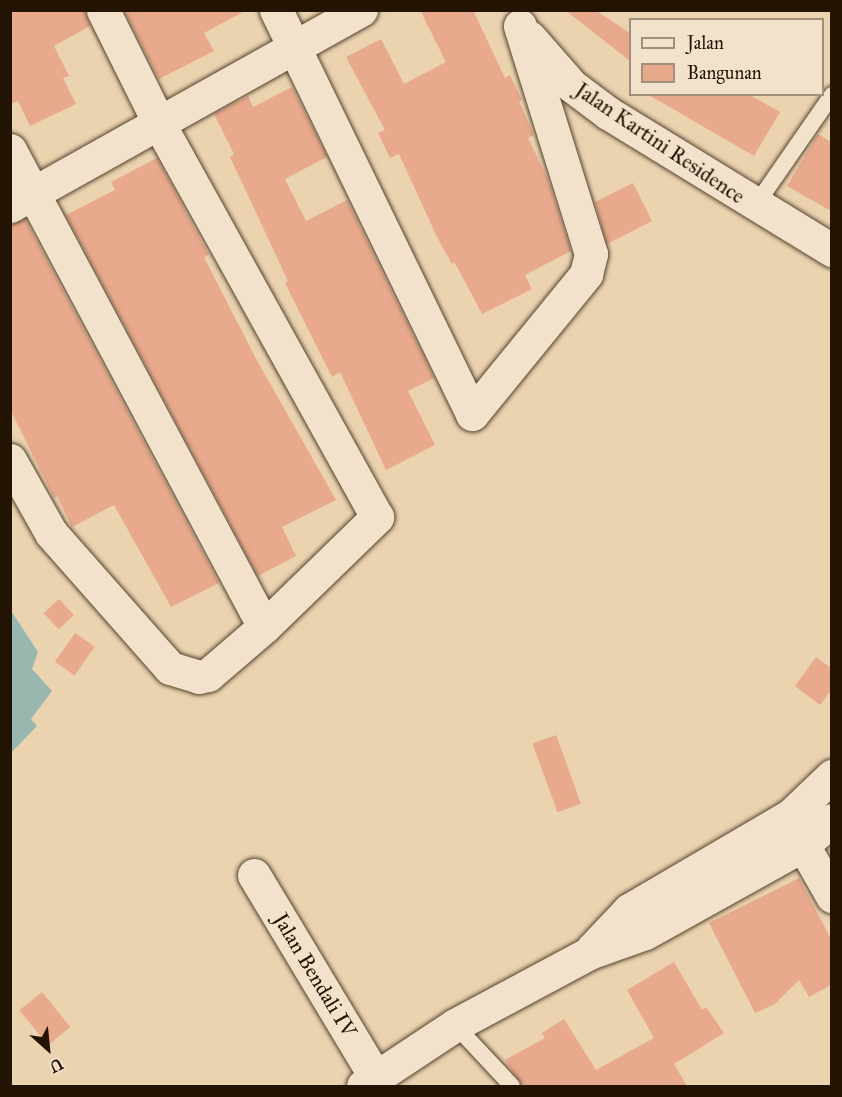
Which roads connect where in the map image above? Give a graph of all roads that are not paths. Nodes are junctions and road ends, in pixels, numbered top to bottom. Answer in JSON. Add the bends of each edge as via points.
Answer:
{"nodes":[{"id":1,"x":103,"y":10,"type":"edge"},
{"id":2,"x":276,"y":10,"type":"edge"},
{"id":3,"x":361,"y":10,"type":"edge"},
{"id":4,"x":516,"y":18,"type":"edge"},
{"id":5,"x":296,"y":49,"type":"junction"},
{"id":6,"x":831,"y":95,"type":"edge"},
{"id":7,"x":160,"y":125,"type":"junction"},
{"id":8,"x":10,"y":150,"type":"edge"},
{"id":9,"x":22,"y":199,"type":"edge"},
{"id":10,"x":755,"y":206,"type":"junction"},
{"id":11,"x":831,"y":250,"type":"edge"},
{"id":12,"x":10,"y":460,"type":"edge"},
{"id":13,"x":264,"y":627,"type":"junction"},
{"id":14,"x":831,"y":776,"type":"edge"},
{"id":15,"x":831,"y":820,"type":"edge"},
{"id":16,"x":803,"y":845,"type":"junction"},
{"id":17,"x":254,"y":875,"type":"dead end"},
{"id":18,"x":831,"y":896,"type":"edge"},
{"id":19,"x":589,"y":953,"type":"junction"},
{"id":20,"x":455,"y":1025,"type":"junction"},
{"id":21,"x":369,"y":1081,"type":"edge"},
{"id":22,"x":512,"y":1086,"type":"edge"}],
"edges":[{"from":1,"to":7,"type":"street"},
{"from":2,"to":5,"type":"street"},
{"from":3,"to":5,"type":"street"},
{"from":4,"to":5,"type":"street","via":[[591,254],[586,274],[472,414]]},
{"from":4,"to":10,"type":"street","name":"Jalan Kartini Residence","via":[[572,87]]},
{"from":5,"to":7,"type":"street"},
{"from":6,"to":10,"type":"lane"},
{"from":7,"to":9,"type":"street"},
{"from":7,"to":13,"type":"street","via":[[377,517]]},
{"from":8,"to":9,"type":"street"},
{"from":9,"to":13,"type":"street"},
{"from":10,"to":11,"type":"street","name":"Jalan Kartini Residence"},
{"from":12,"to":13,"type":"street","via":[[51,532],[170,668],[200,677],[208,675]]},
{"from":14,"to":19,"type":"street","via":[[791,816],[629,910]]},
{"from":15,"to":16,"type":"street"},
{"from":16,"to":18,"type":"street"},
{"from":16,"to":19,"type":"street","via":[[645,933]]},
{"from":17,"to":21,"type":"street","name":"Jalan Bendali IV"},
{"from":19,"to":20,"type":"street"},
{"from":20,"to":21,"type":"street"},
{"from":20,"to":22,"type":"lane"}]}
